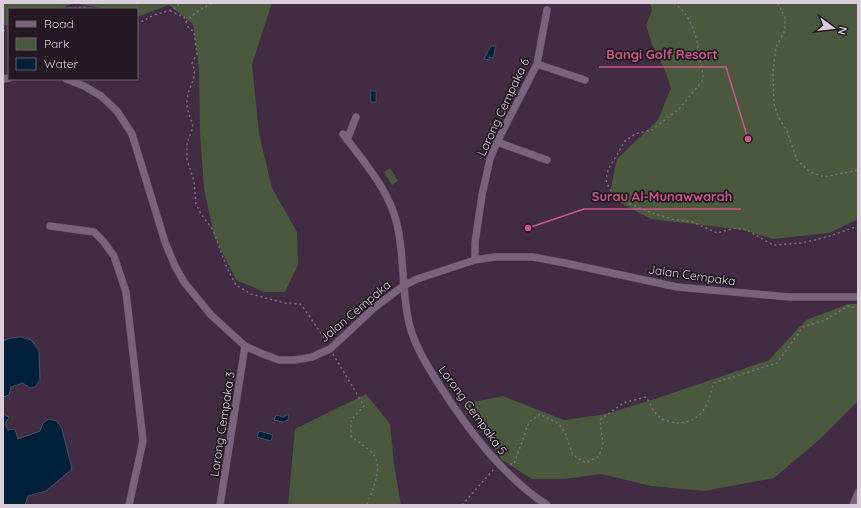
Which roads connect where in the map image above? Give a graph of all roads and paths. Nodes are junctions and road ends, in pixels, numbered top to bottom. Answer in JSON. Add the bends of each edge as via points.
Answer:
{"nodes":[{"id":1,"x":180,"y":3,"type":"edge"},
{"id":2,"x":212,"y":3,"type":"edge"},
{"id":3,"x":674,"y":3,"type":"edge"},
{"id":4,"x":778,"y":3,"type":"edge"},
{"id":5,"x":74,"y":8,"type":"edge"},
{"id":6,"x":88,"y":8,"type":"edge"},
{"id":7,"x":548,"y":10,"type":"dead end"},
{"id":8,"x":170,"y":11,"type":"junction"},
{"id":9,"x":186,"y":22,"type":"junction"},
{"id":10,"x":138,"y":23,"type":"edge"},
{"id":11,"x":537,"y":64,"type":"junction"},
{"id":12,"x":69,"y":80,"type":"edge"},
{"id":13,"x":586,"y":80,"type":"dead end"},
{"id":14,"x":356,"y":116,"type":"dead end"},
{"id":15,"x":496,"y":142,"type":"junction"},
{"id":16,"x":547,"y":160,"type":"dead end"},
{"id":17,"x":858,"y":170,"type":"edge"},
{"id":18,"x":50,"y":226,"type":"dead end"},
{"id":19,"x":858,"y":226,"type":"edge"},
{"id":20,"x":475,"y":260,"type":"junction"},
{"id":21,"x":403,"y":286,"type":"junction"},
{"id":22,"x":858,"y":296,"type":"edge"},
{"id":23,"x":858,"y":308,"type":"edge"},
{"id":24,"x":245,"y":346,"type":"junction"},
{"id":25,"x":330,"y":348,"type":"junction"},
{"id":26,"x":499,"y":464,"type":"junction"},
{"id":27,"x":858,"y":493,"type":"edge"},
{"id":28,"x":129,"y":505,"type":"edge"},
{"id":29,"x":220,"y":505,"type":"edge"},
{"id":30,"x":366,"y":505,"type":"edge"},
{"id":31,"x":462,"y":505,"type":"edge"},
{"id":32,"x":547,"y":505,"type":"edge"},
{"id":33,"x":852,"y":505,"type":"edge"}],
"edges":[{"from":1,"to":8,"type":"path"},
{"from":2,"to":9,"type":"path"},
{"from":3,"to":19,"type":"path","via":[[682,8],[694,29],[702,81],[680,108],[652,130],[634,134],[625,141],[608,170],[608,188],[618,199],[652,213],[693,222],[717,233],[736,228],[747,230],[774,245],[802,243]]},
{"from":4,"to":17,"type":"path","via":[[785,18],[785,30],[776,47],[773,72],[774,104],[797,160],[810,172],[824,178]]},
{"from":5,"to":6,"type":"path"},
{"from":7,"to":11,"type":"street","name":"Lorong Cempaka 6"},
{"from":8,"to":9,"type":"path","via":[[184,17]]},
{"from":8,"to":10,"type":"path","via":[[154,15]]},
{"from":9,"to":25,"type":"path","via":[[194,32],[197,54],[192,63],[195,73],[187,98],[187,110],[193,127],[187,142],[187,160],[194,181],[198,209],[213,230],[236,285],[251,294],[284,304],[300,304]]},
{"from":11,"to":13,"type":"street"},
{"from":11,"to":15,"type":"street","name":"Lorong Cempaka 6"},
{"from":12,"to":24,"type":"street","name":"Jalan Cempaka","via":[[101,96],[117,111],[132,134],[165,242],[175,266],[197,299]]},
{"from":14,"to":21,"type":"street","name":"Lorong Cempaka 5","via":[[345,137],[386,194],[393,210],[400,242]]},
{"from":15,"to":16,"type":"street"},
{"from":15,"to":20,"type":"street","name":"Lorong Cempaka 6","via":[[482,195]]},
{"from":18,"to":28,"type":"street","via":[[94,232],[114,256],[126,292],[143,441]]},
{"from":20,"to":21,"type":"street","name":"Jalan Cempaka","via":[[416,279]]},
{"from":20,"to":22,"type":"street","name":"Jalan Cempaka","via":[[534,257],[678,287],[789,297]]},
{"from":21,"to":25,"type":"street","name":"Jalan Cempaka","via":[[374,308]]},
{"from":21,"to":26,"type":"street","name":"Lorong Cempaka 5","via":[[410,328],[427,366],[471,430]]},
{"from":23,"to":26,"type":"path","via":[[848,306],[825,320],[803,327],[777,363],[714,383],[704,409],[694,420],[675,423],[664,421],[656,414],[646,397],[623,404],[600,420],[603,446],[599,456],[586,462],[573,454],[559,424],[540,414],[529,422],[514,464]]},
{"from":24,"to":25,"type":"street","name":"Jalan Cempaka","via":[[279,360],[312,357]]},
{"from":24,"to":29,"type":"street","name":"Lorong Cempaka 3"},
{"from":25,"to":30,"type":"path","via":[[364,406],[351,420],[351,436],[375,455],[378,470],[372,495]]},
{"from":26,"to":31,"type":"path"},
{"from":26,"to":32,"type":"street","name":"Lorong Cempaka 5","via":[[521,486]]},
{"from":27,"to":33,"type":"street"}]}
